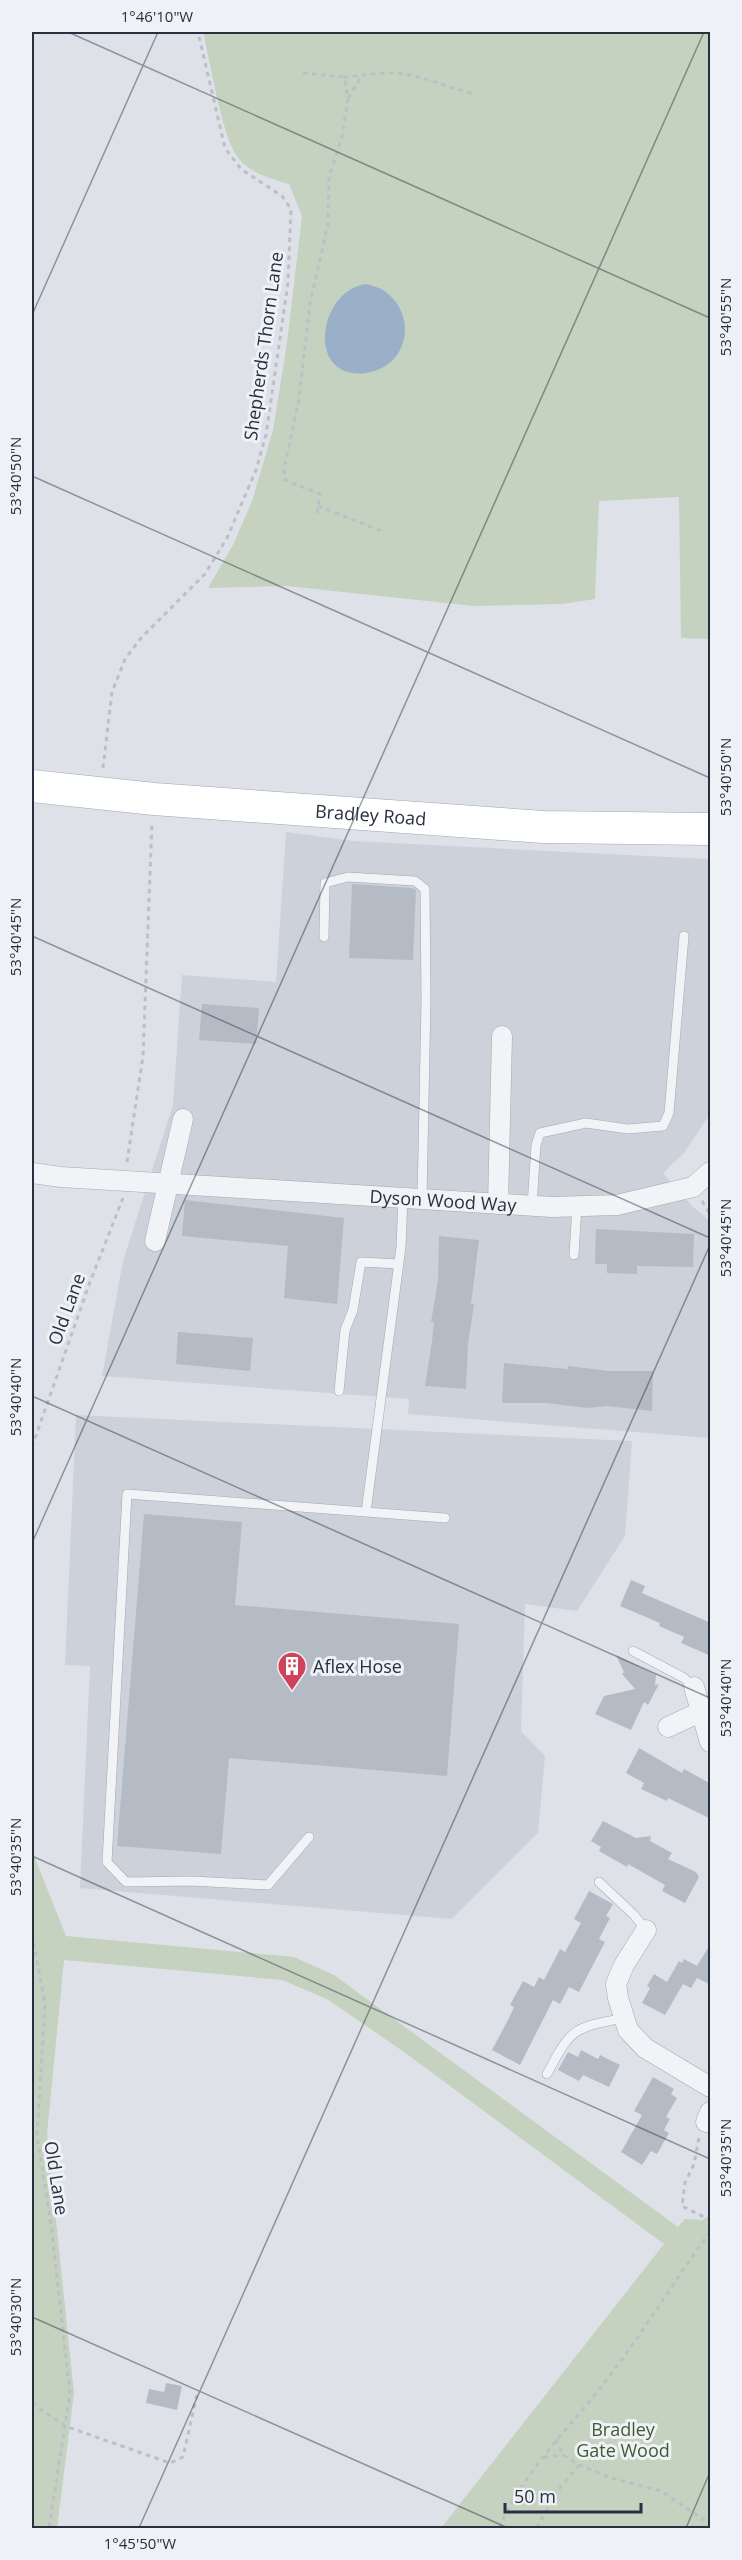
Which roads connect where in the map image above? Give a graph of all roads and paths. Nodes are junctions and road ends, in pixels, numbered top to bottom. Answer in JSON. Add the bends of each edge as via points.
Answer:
{"nodes":[{"id":1,"x":198,"y":32,"type":"edge"},
{"id":2,"x":303,"y":74,"type":"dead end"},
{"id":3,"x":362,"y":76,"type":"junction"},
{"id":4,"x":344,"y":77,"type":"junction"},
{"id":5,"x":475,"y":94,"type":"dead end"},
{"id":6,"x":348,"y":99,"type":"junction"},
{"id":7,"x":318,"y":506,"type":"junction"},
{"id":8,"x":317,"y":514,"type":"dead end"},
{"id":9,"x":384,"y":532,"type":"dead end"},
{"id":10,"x":32,"y":785,"type":"edge"},
{"id":11,"x":101,"y":795,"type":"junction"},
{"id":12,"x":154,"y":799,"type":"junction"},
{"id":13,"x":711,"y":829,"type":"edge"},
{"id":14,"x":684,"y":936,"type":"dead end"},
{"id":15,"x":324,"y":937,"type":"dead end"},
{"id":16,"x":502,"y":1036,"type":"dead end"},
{"id":17,"x":183,"y":1119,"type":"dead end"},
{"id":18,"x":711,"y":1172,"type":"edge"},
{"id":19,"x":32,"y":1173,"type":"edge"},
{"id":20,"x":124,"y":1180,"type":"junction"},
{"id":21,"x":168,"y":1184,"type":"junction"},
{"id":22,"x":412,"y":1198,"type":"junction"},
{"id":23,"x":498,"y":1203,"type":"junction"},
{"id":24,"x":532,"y":1206,"type":"junction"},
{"id":25,"x":577,"y":1206,"type":"junction"},
{"id":26,"x":155,"y":1241,"type":"dead end"},
{"id":27,"x":574,"y":1255,"type":"dead end"},
{"id":28,"x":399,"y":1263,"type":"junction"},
{"id":29,"x":339,"y":1391,"type":"dead end"},
{"id":30,"x":32,"y":1447,"type":"edge"},
{"id":31,"x":366,"y":1512,"type":"junction"},
{"id":32,"x":445,"y":1518,"type":"dead end"},
{"id":33,"x":633,"y":1652,"type":"dead end"},
{"id":34,"x":694,"y":1687,"type":"joint"},
{"id":35,"x":700,"y":1712,"type":"junction"},
{"id":36,"x":668,"y":1727,"type":"dead end"},
{"id":37,"x":711,"y":1742,"type":"edge"},
{"id":38,"x":309,"y":1836,"type":"dead end"},
{"id":39,"x":599,"y":1882,"type":"dead end"},
{"id":40,"x":646,"y":1930,"type":"joint"},
{"id":41,"x":32,"y":1934,"type":"edge"},
{"id":42,"x":624,"y":2018,"type":"junction"},
{"id":43,"x":547,"y":2074,"type":"dead end"},
{"id":44,"x":711,"y":2087,"type":"edge"},
{"id":45,"x":708,"y":2117,"type":"edge"},
{"id":46,"x":711,"y":2220,"type":"edge"},
{"id":47,"x":711,"y":2232,"type":"edge"},
{"id":48,"x":197,"y":2394,"type":"dead end"},
{"id":49,"x":32,"y":2403,"type":"edge"},
{"id":50,"x":65,"y":2426,"type":"junction"},
{"id":51,"x":556,"y":2439,"type":"junction"},
{"id":52,"x":563,"y":2455,"type":"junction"},
{"id":53,"x":544,"y":2457,"type":"junction"},
{"id":54,"x":579,"y":2465,"type":"junction"},
{"id":55,"x":711,"y":2524,"type":"edge"},
{"id":56,"x":49,"y":2529,"type":"edge"},
{"id":57,"x":499,"y":2529,"type":"edge"},
{"id":58,"x":537,"y":2529,"type":"edge"}],
"edges":[{"from":1,"to":11,"type":"path","name":"Shepherds Thorn Lane","via":[[225,148],[241,169],[282,196],[291,209],[288,283],[266,435],[256,470],[227,538],[205,574],[141,638],[125,660],[112,692]]},
{"from":2,"to":4,"type":"path"},
{"from":3,"to":4,"type":"path"},
{"from":3,"to":5,"type":"path","via":[[394,73],[430,79]]},
{"from":3,"to":6,"type":"path"},
{"from":4,"to":6,"type":"path"},
{"from":6,"to":7,"type":"path","via":[[342,136],[328,177],[328,224],[310,303],[299,399],[284,469],[285,480],[321,495]]},
{"from":7,"to":8,"type":"path"},
{"from":7,"to":9,"type":"path"},
{"from":10,"to":11,"type":"main road","name":"Bradley Road"},
{"from":11,"to":12,"type":"main road","name":"Bradley Road"},
{"from":12,"to":13,"type":"main road","name":"Bradley Road","via":[[543,826]]},
{"from":12,"to":20,"type":"path","name":"Old Lane","via":[[143,1056]]},
{"from":14,"to":24,"type":"lane","via":[[669,1113],[663,1126],[628,1129],[586,1123],[540,1133]]},
{"from":15,"to":22,"type":"lane","via":[[325,883],[348,877],[415,881],[425,889],[426,1001]]},
{"from":16,"to":23,"type":"street"},
{"from":17,"to":21,"type":"street"},
{"from":18,"to":25,"type":"street","name":"Dyson Wood Way","via":[[693,1187],[617,1205]]},
{"from":19,"to":20,"type":"street","name":"Dyson Wood Way"},
{"from":20,"to":21,"type":"street","name":"Dyson Wood Way"},
{"from":20,"to":30,"type":"path","name":"Old Lane","via":[[123,1198]]},
{"from":21,"to":22,"type":"street","name":"Dyson Wood Way"},
{"from":21,"to":26,"type":"street"},
{"from":22,"to":23,"type":"street","name":"Dyson Wood Way"},
{"from":22,"to":28,"type":"lane"},
{"from":23,"to":24,"type":"street","name":"Dyson Wood Way"},
{"from":24,"to":25,"type":"street","name":"Dyson Wood Way"},
{"from":25,"to":27,"type":"lane"},
{"from":28,"to":29,"type":"lane","via":[[361,1262],[353,1310],[345,1330]]},
{"from":28,"to":31,"type":"lane"},
{"from":31,"to":32,"type":"lane"},
{"from":31,"to":38,"type":"lane","via":[[127,1494],[107,1862],[126,1882],[268,1885]]},
{"from":33,"to":34,"type":"lane"},
{"from":34,"to":35,"type":"street"},
{"from":35,"to":36,"type":"street"},
{"from":35,"to":37,"type":"street"},
{"from":39,"to":40,"type":"lane"},
{"from":40,"to":42,"type":"street","via":[[616,1984]]},
{"from":41,"to":50,"type":"path","name":"Old Lane","via":[[45,2004],[37,2136],[51,2224],[69,2394]]},
{"from":42,"to":43,"type":"lane","via":[[574,2032]]},
{"from":42,"to":44,"type":"street","via":[[628,2030],[645,2048]]},
{"from":45,"to":46,"type":"path","via":[[685,2182],[682,2206]]},
{"from":47,"to":51,"type":"path","via":[[611,2375]]},
{"from":48,"to":50,"type":"path","via":[[183,2457],[170,2463]]},
{"from":49,"to":50,"type":"path"},
{"from":50,"to":56,"type":"path","name":"Old Lane"},
{"from":51,"to":52,"type":"path"},
{"from":51,"to":53,"type":"path"},
{"from":52,"to":53,"type":"path"},
{"from":52,"to":54,"type":"path"},
{"from":53,"to":57,"type":"path","via":[[507,2508]]},
{"from":54,"to":55,"type":"path","via":[[661,2491]]},
{"from":54,"to":58,"type":"path","via":[[555,2494]]}]}
